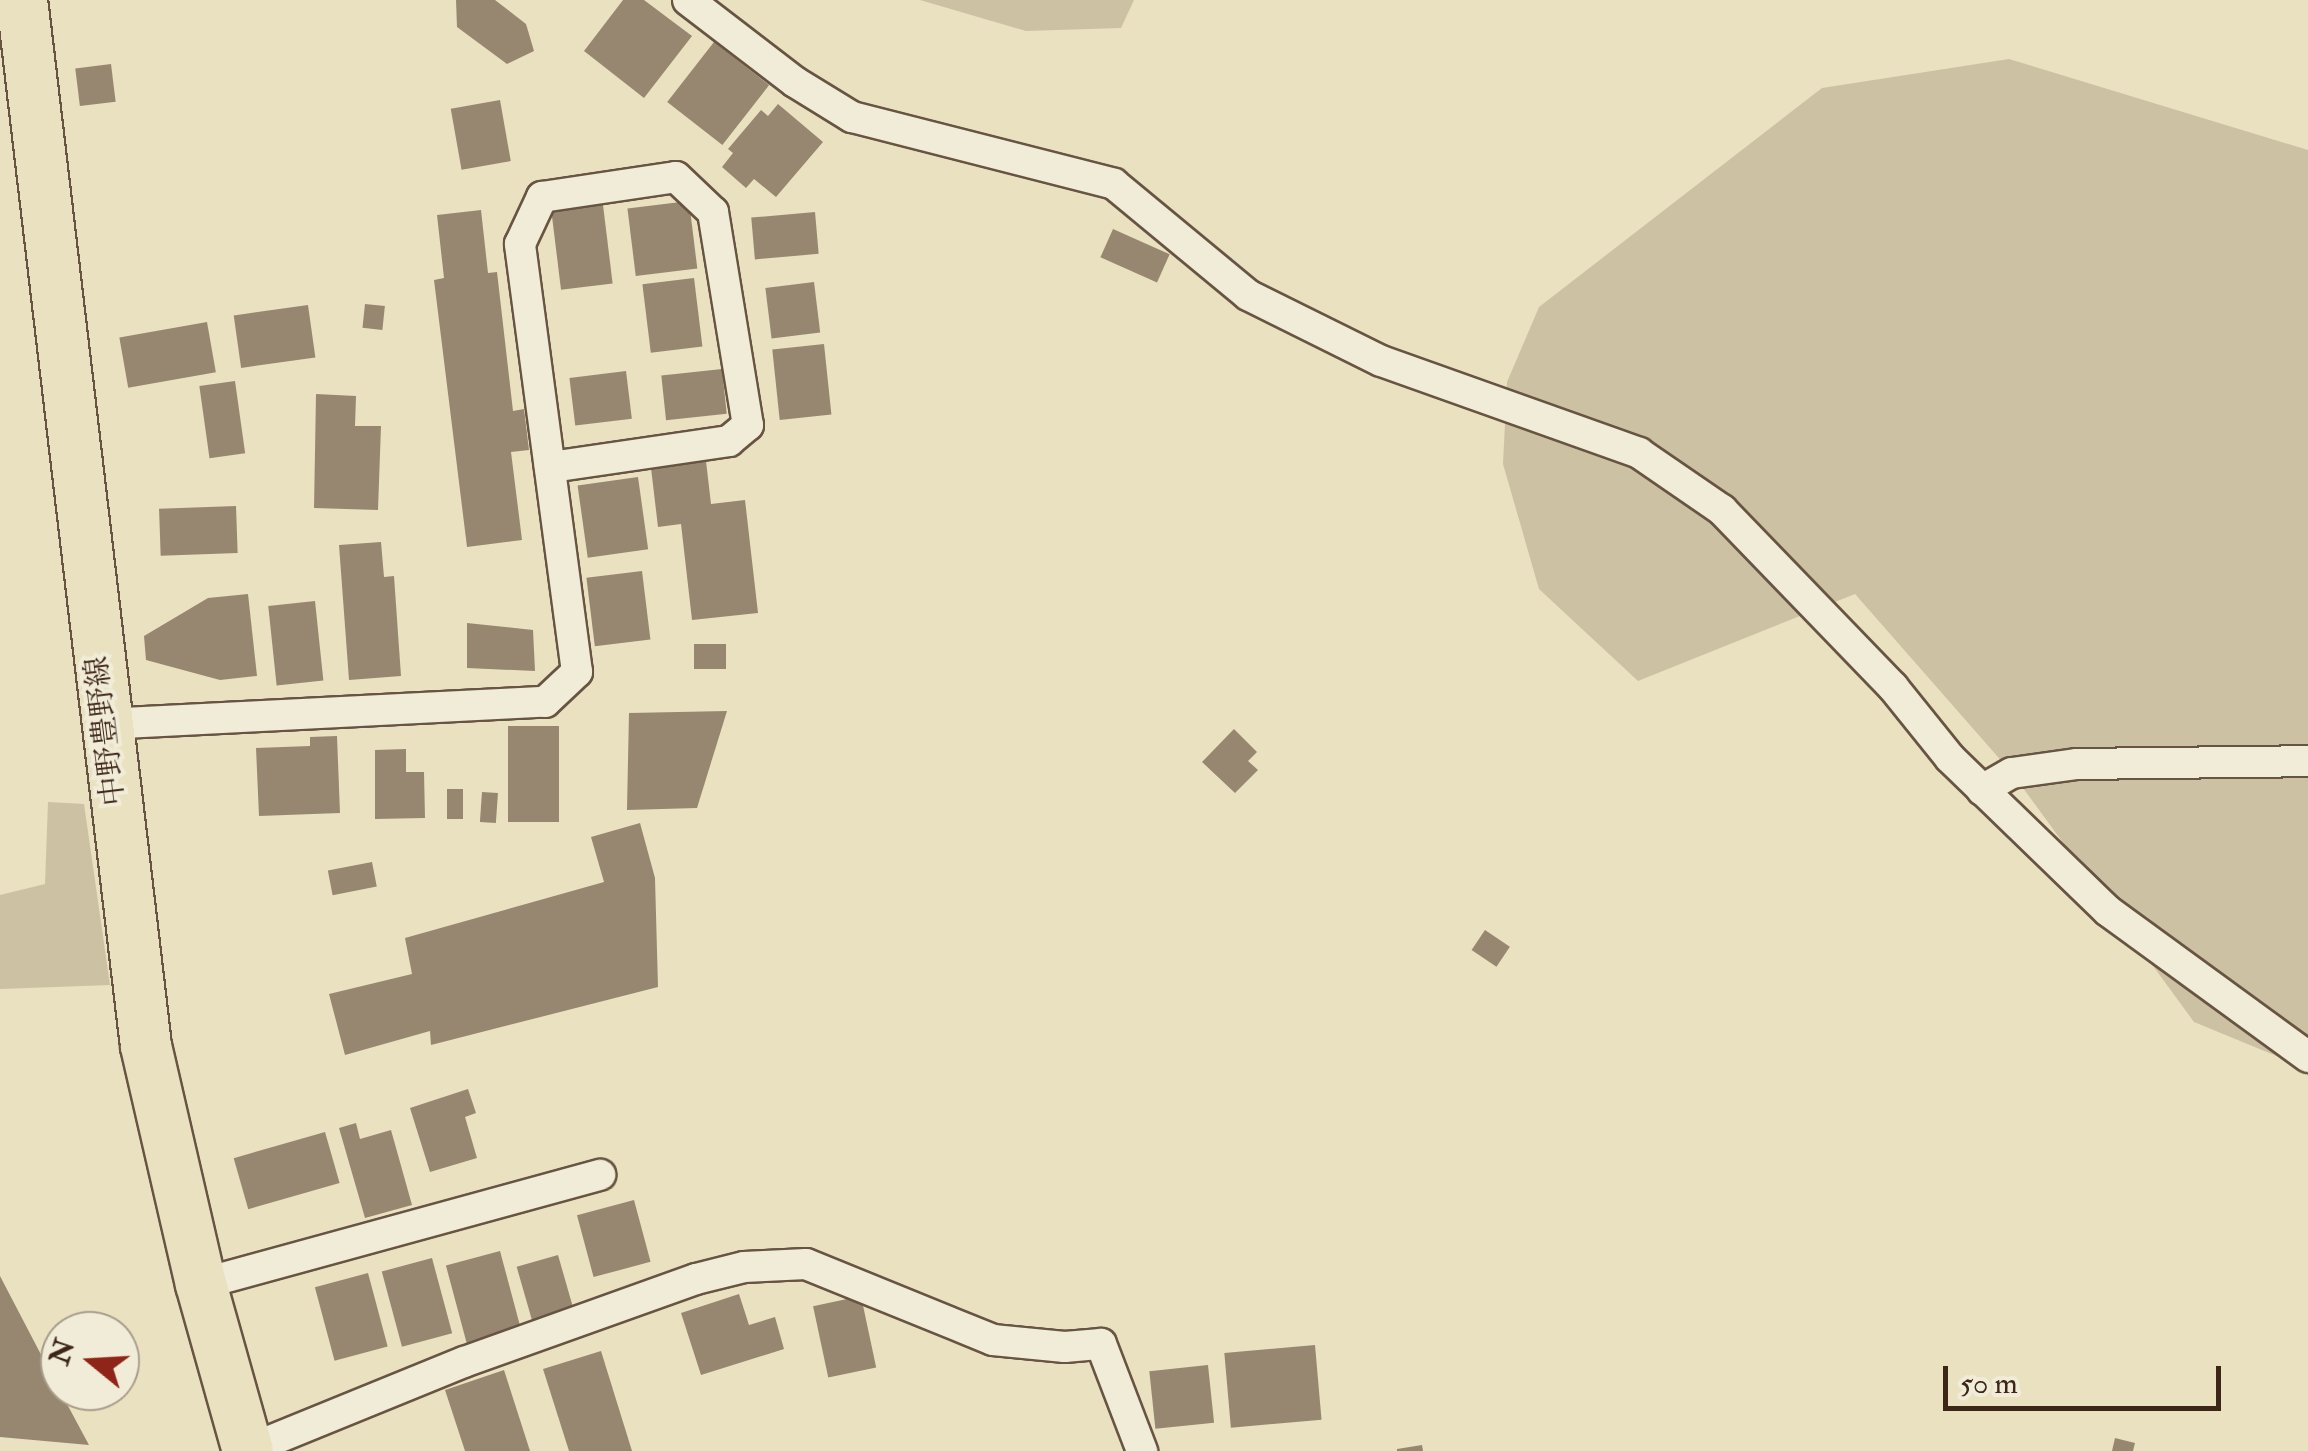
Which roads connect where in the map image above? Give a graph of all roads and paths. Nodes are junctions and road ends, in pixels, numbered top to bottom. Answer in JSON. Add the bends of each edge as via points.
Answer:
{"nodes":[{"id":1,"x":22,"y":0,"type":"edge"},
{"id":2,"x":688,"y":0,"type":"edge"},
{"id":3,"x":550,"y":467,"type":"junction"},
{"id":4,"x":104,"y":724,"type":"junction"},
{"id":5,"x":2308,"y":761,"type":"edge"},
{"id":6,"x":1982,"y":790,"type":"junction"},
{"id":7,"x":2308,"y":1057,"type":"edge"},
{"id":8,"x":600,"y":1175,"type":"dead end"},
{"id":9,"x":202,"y":1284,"type":"junction"},
{"id":10,"x":248,"y":1450,"type":"edge"},
{"id":11,"x":1142,"y":1451,"type":"edge"}],
"edges":[{"from":1,"to":4,"type":"main road","name":"中野豊野線"},
{"from":2,"to":6,"type":"street","via":[[795,82],[852,116],[1114,184],[1248,296],[1380,361],[1639,453],[1722,510]]},
{"from":3,"to":3,"type":"street","via":[[520,244],[542,197],[676,177],[713,212],[748,424],[728,441]]},
{"from":3,"to":4,"type":"street","via":[[577,672],[545,702]]},
{"from":4,"to":9,"type":"main road","name":"中野豊野線","via":[[146,1046]]},
{"from":5,"to":6,"type":"street","via":[[2077,764],[2012,774]]},
{"from":6,"to":7,"type":"street","via":[[2108,911]]},
{"from":8,"to":9,"type":"street"},
{"from":9,"to":10,"type":"main road","name":"中野豊野線"},
{"from":10,"to":11,"type":"street","via":[[696,1278],[806,1264],[993,1340],[1101,1344]]}]}
